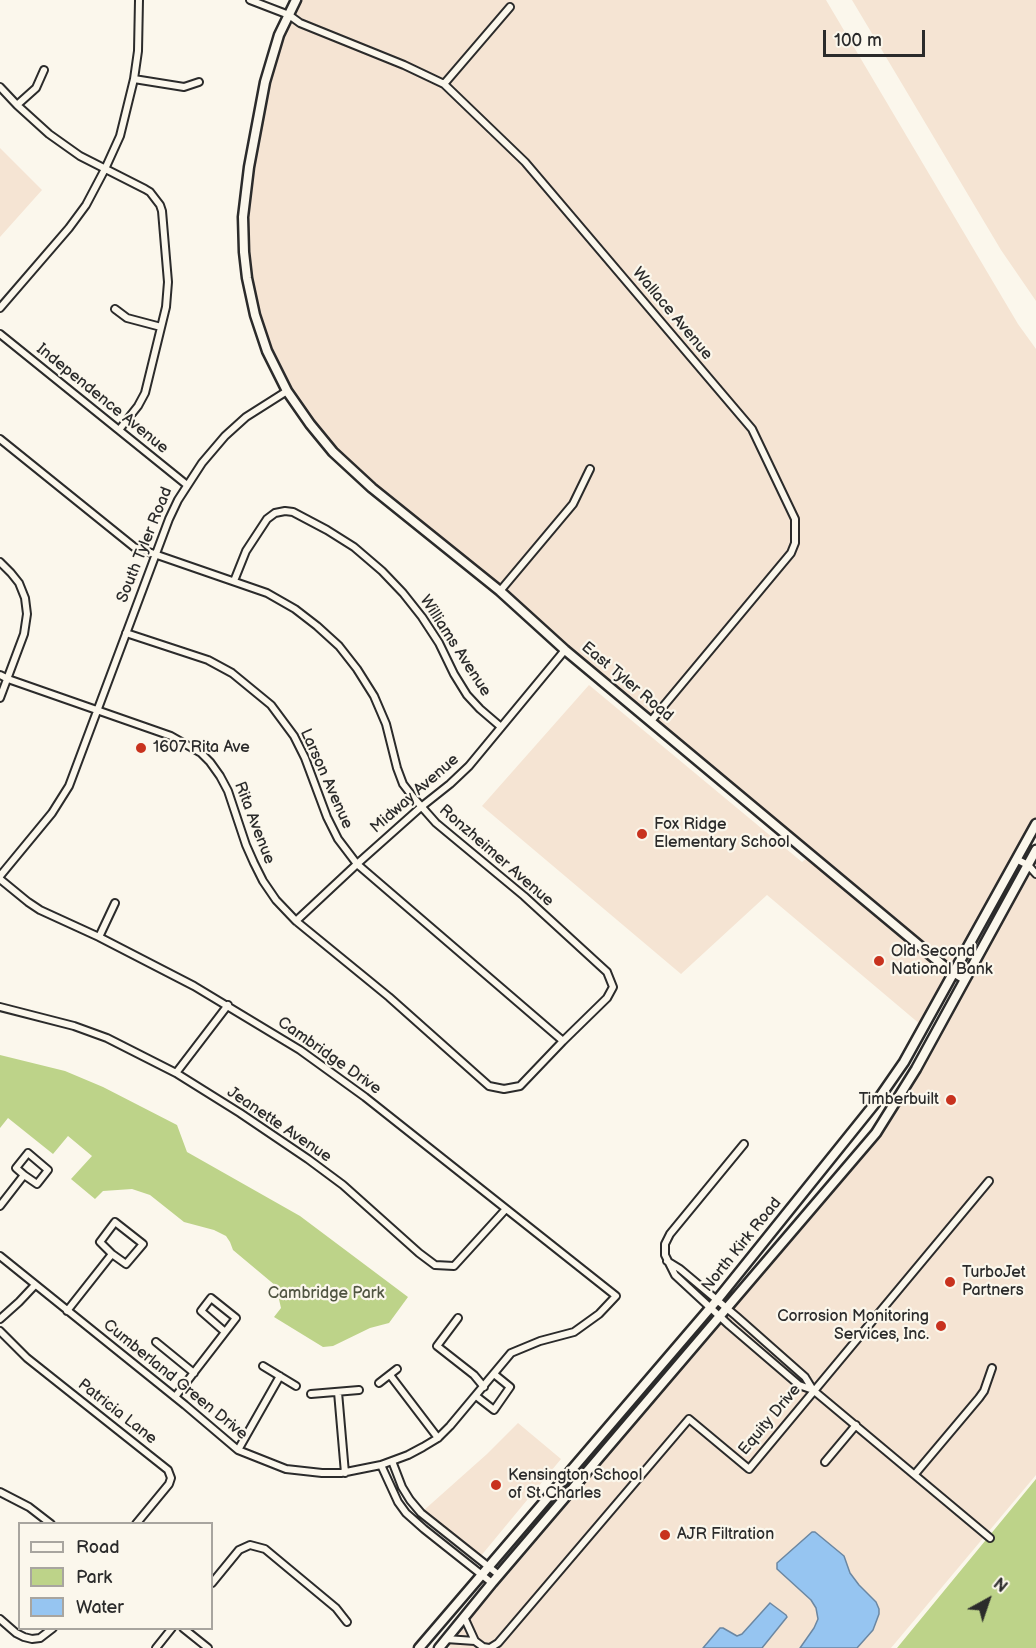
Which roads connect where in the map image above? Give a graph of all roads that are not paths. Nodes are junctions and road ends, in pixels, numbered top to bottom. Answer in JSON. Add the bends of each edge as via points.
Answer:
{"nodes":[{"id":1,"x":139,"y":0,"type":"edge"},
{"id":2,"x":250,"y":0,"type":"edge"},
{"id":3,"x":296,"y":0,"type":"edge"},
{"id":4,"x":510,"y":7,"type":"dead end"},
{"id":5,"x":289,"y":15,"type":"junction"},
{"id":6,"x":44,"y":70,"type":"dead end"},
{"id":7,"x":134,"y":79,"type":"junction"},
{"id":8,"x":198,"y":82,"type":"dead end"},
{"id":9,"x":444,"y":84,"type":"junction"},
{"id":10,"x":0,"y":87,"type":"edge"},
{"id":11,"x":17,"y":105,"type":"junction"},
{"id":12,"x":105,"y":169,"type":"junction"},
{"id":13,"x":0,"y":308,"type":"edge"},
{"id":14,"x":115,"y":309,"type":"dead end"},
{"id":15,"x":161,"y":327,"type":"junction"},
{"id":16,"x":0,"y":334,"type":"edge"},
{"id":17,"x":287,"y":391,"type":"junction"},
{"id":18,"x":118,"y":430,"type":"junction"},
{"id":19,"x":0,"y":439,"type":"edge"},
{"id":20,"x":590,"y":469,"type":"dead end"},
{"id":21,"x":187,"y":485,"type":"junction"},
{"id":22,"x":155,"y":556,"type":"junction"},
{"id":23,"x":0,"y":562,"type":"edge"},
{"id":24,"x":234,"y":581,"type":"junction"},
{"id":25,"x":500,"y":591,"type":"junction"},
{"id":26,"x":126,"y":633,"type":"junction"},
{"id":27,"x":565,"y":650,"type":"junction"},
{"id":28,"x":0,"y":675,"type":"edge"},
{"id":29,"x":8,"y":679,"type":"junction"},
{"id":30,"x":0,"y":698,"type":"edge"},
{"id":31,"x":98,"y":711,"type":"junction"},
{"id":32,"x":651,"y":721,"type":"junction"},
{"id":33,"x":501,"y":727,"type":"junction"},
{"id":34,"x":421,"y":807,"type":"junction"},
{"id":35,"x":1036,"y":824,"type":"edge"},
{"id":36,"x":1036,"y":850,"type":"edge"},
{"id":37,"x":1017,"y":859,"type":"junction"},
{"id":38,"x":357,"y":864,"type":"junction"},
{"id":39,"x":1028,"y":865,"type":"junction"},
{"id":40,"x":1036,"y":874,"type":"edge"},
{"id":41,"x":0,"y":877,"type":"edge"},
{"id":42,"x":115,"y":903,"type":"dead end"},
{"id":43,"x":296,"y":921,"type":"junction"},
{"id":44,"x":99,"y":937,"type":"junction"},
{"id":45,"x":954,"y":973,"type":"junction"},
{"id":46,"x":965,"y":979,"type":"junction"},
{"id":47,"x":228,"y":1005,"type":"junction"},
{"id":48,"x":0,"y":1007,"type":"edge"},
{"id":49,"x":563,"y":1041,"type":"junction"},
{"id":50,"x":176,"y":1073,"type":"junction"},
{"id":51,"x":744,"y":1144,"type":"dead end"},
{"id":52,"x":24,"y":1175,"type":"junction"},
{"id":53,"x":989,"y":1181,"type":"dead end"},
{"id":54,"x":0,"y":1206,"type":"edge"},
{"id":55,"x":505,"y":1210,"type":"junction"},
{"id":56,"x":112,"y":1254,"type":"junction"},
{"id":57,"x":0,"y":1257,"type":"edge"},
{"id":58,"x":667,"y":1261,"type":"junction"},
{"id":59,"x":35,"y":1285,"type":"junction"},
{"id":60,"x":616,"y":1296,"type":"joint"},
{"id":61,"x":717,"y":1300,"type":"junction"},
{"id":62,"x":711,"y":1307,"type":"junction"},
{"id":63,"x":727,"y":1307,"type":"junction"},
{"id":64,"x":68,"y":1311,"type":"junction"},
{"id":65,"x":720,"y":1316,"type":"junction"},
{"id":66,"x":458,"y":1318,"type":"dead end"},
{"id":67,"x":0,"y":1319,"type":"edge"},
{"id":68,"x":0,"y":1331,"type":"edge"},
{"id":69,"x":225,"y":1332,"type":"junction"},
{"id":70,"x":156,"y":1342,"type":"dead end"},
{"id":71,"x":262,"y":1366,"type":"dead end"},
{"id":72,"x":992,"y":1368,"type":"dead end"},
{"id":73,"x":397,"y":1369,"type":"dead end"},
{"id":74,"x":194,"y":1373,"type":"junction"},
{"id":75,"x":494,"y":1374,"type":"junction"},
{"id":76,"x":390,"y":1375,"type":"junction"},
{"id":77,"x":280,"y":1376,"type":"junction"},
{"id":78,"x":379,"y":1383,"type":"dead end"},
{"id":79,"x":296,"y":1386,"type":"dead end"},
{"id":80,"x":484,"y":1387,"type":"junction"},
{"id":81,"x":359,"y":1390,"type":"dead end"},
{"id":82,"x":813,"y":1390,"type":"junction"},
{"id":83,"x":338,"y":1392,"type":"junction"},
{"id":84,"x":311,"y":1394,"type":"dead end"},
{"id":85,"x":476,"y":1396,"type":"junction"},
{"id":86,"x":175,"y":1397,"type":"junction"},
{"id":87,"x":856,"y":1425,"type":"junction"},
{"id":88,"x":438,"y":1438,"type":"junction"},
{"id":89,"x":238,"y":1450,"type":"junction"},
{"id":90,"x":392,"y":1461,"type":"junction"},
{"id":91,"x":825,"y":1462,"type":"dead end"},
{"id":92,"x":381,"y":1465,"type":"junction"},
{"id":93,"x":345,"y":1473,"type":"junction"},
{"id":94,"x":915,"y":1474,"type":"junction"},
{"id":95,"x":0,"y":1492,"type":"edge"},
{"id":96,"x":48,"y":1522,"type":"edge"},
{"id":97,"x":138,"y":1522,"type":"edge"},
{"id":98,"x":990,"y":1538,"type":"dead end"},
{"id":99,"x":489,"y":1567,"type":"junction"},
{"id":100,"x":482,"y":1574,"type":"junction"},
{"id":101,"x":499,"y":1575,"type":"junction"},
{"id":102,"x":213,"y":1582,"type":"edge"},
{"id":103,"x":492,"y":1583,"type":"junction"},
{"id":104,"x":464,"y":1617,"type":"junction"},
{"id":105,"x":0,"y":1619,"type":"edge"},
{"id":106,"x":347,"y":1622,"type":"dead end"},
{"id":107,"x":52,"y":1630,"type":"edge"},
{"id":108,"x":171,"y":1630,"type":"edge"},
{"id":109,"x":184,"y":1630,"type":"edge"},
{"id":110,"x":446,"y":1639,"type":"junction"},
{"id":111,"x":476,"y":1641,"type":"junction"},
{"id":112,"x":156,"y":1648,"type":"edge"},
{"id":113,"x":208,"y":1648,"type":"edge"},
{"id":114,"x":420,"y":1648,"type":"edge"},
{"id":115,"x":439,"y":1648,"type":"edge"},
{"id":116,"x":489,"y":1648,"type":"edge"}],
"edges":[{"from":1,"to":7,"type":"street"},
{"from":2,"to":5,"type":"street","name":"Wallace Avenue"},
{"from":3,"to":5,"type":"main road"},
{"from":4,"to":9,"type":"street"},
{"from":5,"to":9,"type":"street","name":"Wallace Avenue"},
{"from":5,"to":17,"type":"main road","via":[[265,82],[245,191],[243,229],[255,315]]},
{"from":6,"to":11,"type":"street","via":[[36,88]]},
{"from":7,"to":8,"type":"street","via":[[184,87]]},
{"from":7,"to":12,"type":"street","via":[[120,136]]},
{"from":9,"to":32,"type":"street","name":"Wallace Avenue","via":[[525,162],[752,429],[795,519],[795,543],[790,553]]},
{"from":10,"to":11,"type":"street"},
{"from":11,"to":12,"type":"street","via":[[59,142]]},
{"from":12,"to":13,"type":"street","via":[[69,228]]},
{"from":12,"to":15,"type":"street","via":[[150,192],[160,205],[168,292]]},
{"from":14,"to":15,"type":"street","via":[[127,318]]},
{"from":15,"to":18,"type":"street","via":[[146,393]]},
{"from":16,"to":18,"type":"street","name":"Independence Avenue"},
{"from":17,"to":21,"type":"street","name":"South Tyler Road","via":[[246,417],[225,436]]},
{"from":17,"to":25,"type":"main road","name":"East Tyler Road","via":[[333,452],[372,489]]},
{"from":18,"to":21,"type":"street","name":"Independence Avenue"},
{"from":19,"to":22,"type":"street","name":"Ronzheimer Avenue","via":[[127,543]]},
{"from":20,"to":25,"type":"street","via":[[573,504]]},
{"from":21,"to":22,"type":"street","name":"South Tyler Road"},
{"from":22,"to":24,"type":"street","name":"Ronzheimer Avenue"},
{"from":22,"to":26,"type":"street","name":"South Tyler Road"},
{"from":23,"to":29,"type":"street","via":[[26,598],[24,634]]},
{"from":24,"to":33,"type":"street","name":"Williams Avenue","via":[[246,551],[275,513],[293,512],[327,530],[382,571],[403,593],[433,634],[467,695]]},
{"from":24,"to":34,"type":"street","name":"Ronzheimer Avenue","via":[[295,609],[339,646],[374,696],[403,784]]},
{"from":25,"to":27,"type":"main road","name":"East Tyler Road"},
{"from":26,"to":31,"type":"street","name":"South Tyler Road"},
{"from":26,"to":38,"type":"street","name":"Larson Avenue","via":[[208,660],[232,673],[271,705],[294,736],[327,818]]},
{"from":27,"to":32,"type":"main road","name":"East Tyler Road"},
{"from":27,"to":33,"type":"street","name":"Midway Avenue"},
{"from":28,"to":29,"type":"street","name":"Rita Avenue"},
{"from":29,"to":30,"type":"street"},
{"from":29,"to":31,"type":"street","name":"Rita Avenue"},
{"from":31,"to":41,"type":"street","name":"South Tyler Road","via":[[63,798]]},
{"from":31,"to":43,"type":"street","name":"Rita Avenue","via":[[171,736],[210,762],[228,791],[262,880]]},
{"from":32,"to":45,"type":"main road","name":"East Tyler Road"},
{"from":33,"to":34,"type":"street","name":"Midway Avenue","via":[[469,766]]},
{"from":34,"to":38,"type":"street","name":"Midway Avenue"},
{"from":34,"to":49,"type":"street","name":"Ronzheimer Avenue","via":[[608,972],[613,987],[607,998]]},
{"from":35,"to":37,"type":"main road","name":"North Kirk Road"},
{"from":36,"to":39,"type":"main road","name":"North Kirk Road"},
{"from":37,"to":39,"type":"street"},
{"from":37,"to":45,"type":"main road","name":"North Kirk Road"},
{"from":38,"to":43,"type":"street","name":"Midway Avenue"},
{"from":38,"to":49,"type":"street","name":"Larson Avenue"},
{"from":39,"to":40,"type":"street"},
{"from":39,"to":46,"type":"main road","name":"North Kirk Road"},
{"from":41,"to":44,"type":"street","name":"Cambridge Drive","via":[[40,910]]},
{"from":42,"to":44,"type":"street"},
{"from":43,"to":49,"type":"street","name":"Rita Avenue","via":[[489,1086],[520,1086]]},
{"from":44,"to":47,"type":"street","name":"Cambridge Drive"},
{"from":45,"to":46,"type":"main road","name":"East Tyler Road"},
{"from":45,"to":61,"type":"main road","name":"North Kirk Road","via":[[891,1082]]},
{"from":46,"to":63,"type":"main road","name":"North Kirk Road","via":[[876,1132]]},
{"from":47,"to":50,"type":"street"},
{"from":47,"to":55,"type":"street","name":"Cambridge Drive","via":[[327,1069]]},
{"from":48,"to":50,"type":"street","name":"Jeanette Avenue","via":[[107,1038]]},
{"from":50,"to":55,"type":"street","name":"Jeanette Avenue","via":[[308,1159],[435,1264],[454,1266]]},
{"from":51,"to":58,"type":"street","via":[[670,1234],[665,1244]]},
{"from":52,"to":52,"type":"street","via":[[37,1184],[48,1170],[28,1154],[16,1168]]},
{"from":52,"to":54,"type":"street"},
{"from":53,"to":82,"type":"street","name":"Equity Drive"},
{"from":55,"to":60,"type":"street","name":"Cambridge Drive"},
{"from":56,"to":56,"type":"street","via":[[126,1264],[143,1244],[115,1222],[100,1242]]},
{"from":56,"to":64,"type":"street"},
{"from":57,"to":59,"type":"street","name":"Cumberland Green Drive"},
{"from":58,"to":61,"type":"street"},
{"from":58,"to":62,"type":"street","via":[[675,1275]]},
{"from":59,"to":64,"type":"street","name":"Cumberland Green Drive"},
{"from":59,"to":67,"type":"street"},
{"from":60,"to":75,"type":"street","name":"Cumberland Green Drive","via":[[574,1332],[511,1353]]},
{"from":61,"to":62,"type":"main road","name":"North Kirk Road"},
{"from":61,"to":63,"type":"street"},
{"from":62,"to":65,"type":"street"},
{"from":62,"to":99,"type":"main road","name":"North Kirk Road"},
{"from":63,"to":65,"type":"main road","name":"North Kirk Road"},
{"from":63,"to":82,"type":"street","via":[[805,1377]]},
{"from":64,"to":86,"type":"street","name":"Cumberland Green Drive"},
{"from":65,"to":82,"type":"street","via":[[800,1385]]},
{"from":65,"to":101,"type":"main road","name":"North Kirk Road"},
{"from":66,"to":80,"type":"street","via":[[436,1346]]},
{"from":68,"to":97,"type":"street","name":"Patricia Lane","via":[[27,1358],[168,1470],[169,1484]]},
{"from":69,"to":69,"type":"street","via":[[236,1318],[211,1298],[201,1311]]},
{"from":69,"to":74,"type":"street"},
{"from":70,"to":74,"type":"street"},
{"from":71,"to":77,"type":"street"},
{"from":72,"to":94,"type":"street","via":[[979,1398]]},
{"from":73,"to":76,"type":"street"},
{"from":74,"to":86,"type":"street"},
{"from":75,"to":80,"type":"street","name":"Cumberland Green Drive"},
{"from":75,"to":85,"type":"street","via":[[510,1387],[494,1410]]},
{"from":76,"to":78,"type":"street"},
{"from":76,"to":88,"type":"street"},
{"from":77,"to":79,"type":"street"},
{"from":77,"to":89,"type":"street"},
{"from":80,"to":85,"type":"street","name":"Cumberland Green Drive"},
{"from":81,"to":83,"type":"street"},
{"from":82,"to":87,"type":"street"},
{"from":82,"to":116,"type":"street","name":"Equity Drive","via":[[749,1469],[689,1419],[498,1643]]},
{"from":83,"to":84,"type":"street"},
{"from":83,"to":93,"type":"street"},
{"from":85,"to":88,"type":"street","name":"Cumberland Green Drive"},
{"from":86,"to":89,"type":"street","name":"Cumberland Green Drive"},
{"from":87,"to":91,"type":"street"},
{"from":87,"to":94,"type":"street"},
{"from":88,"to":90,"type":"street","name":"Cumberland Green Drive"},
{"from":89,"to":93,"type":"street","name":"Cumberland Green Drive","via":[[286,1469]]},
{"from":90,"to":92,"type":"street","name":"Cumberland Green Drive"},
{"from":90,"to":99,"type":"street","via":[[402,1487],[421,1513]]},
{"from":92,"to":93,"type":"street","name":"Cumberland Green Drive"},
{"from":92,"to":100,"type":"street","via":[[406,1513]]},
{"from":94,"to":98,"type":"street"},
{"from":95,"to":96,"type":"street"},
{"from":99,"to":100,"type":"main road","name":"North Kirk Road"},
{"from":99,"to":101,"type":"street"},
{"from":100,"to":103,"type":"street"},
{"from":100,"to":114,"type":"main road","name":"North Kirk Road"},
{"from":101,"to":103,"type":"main road","name":"North Kirk Road"},
{"from":102,"to":106,"type":"street","via":[[239,1550],[250,1545],[265,1549],[336,1608]]},
{"from":103,"to":104,"type":"main road","name":"North Kirk Road"},
{"from":104,"to":110,"type":"main road","name":"North Kirk Road"},
{"from":104,"to":111,"type":"street"},
{"from":105,"to":107,"type":"street","via":[[16,1633],[32,1639]]},
{"from":108,"to":112,"type":"street"},
{"from":109,"to":113,"type":"street"},
{"from":110,"to":111,"type":"street","name":"Equity Drive"},
{"from":110,"to":115,"type":"main road","name":"North Kirk Road"},
{"from":111,"to":116,"type":"street","name":"Equity Drive"}]}
